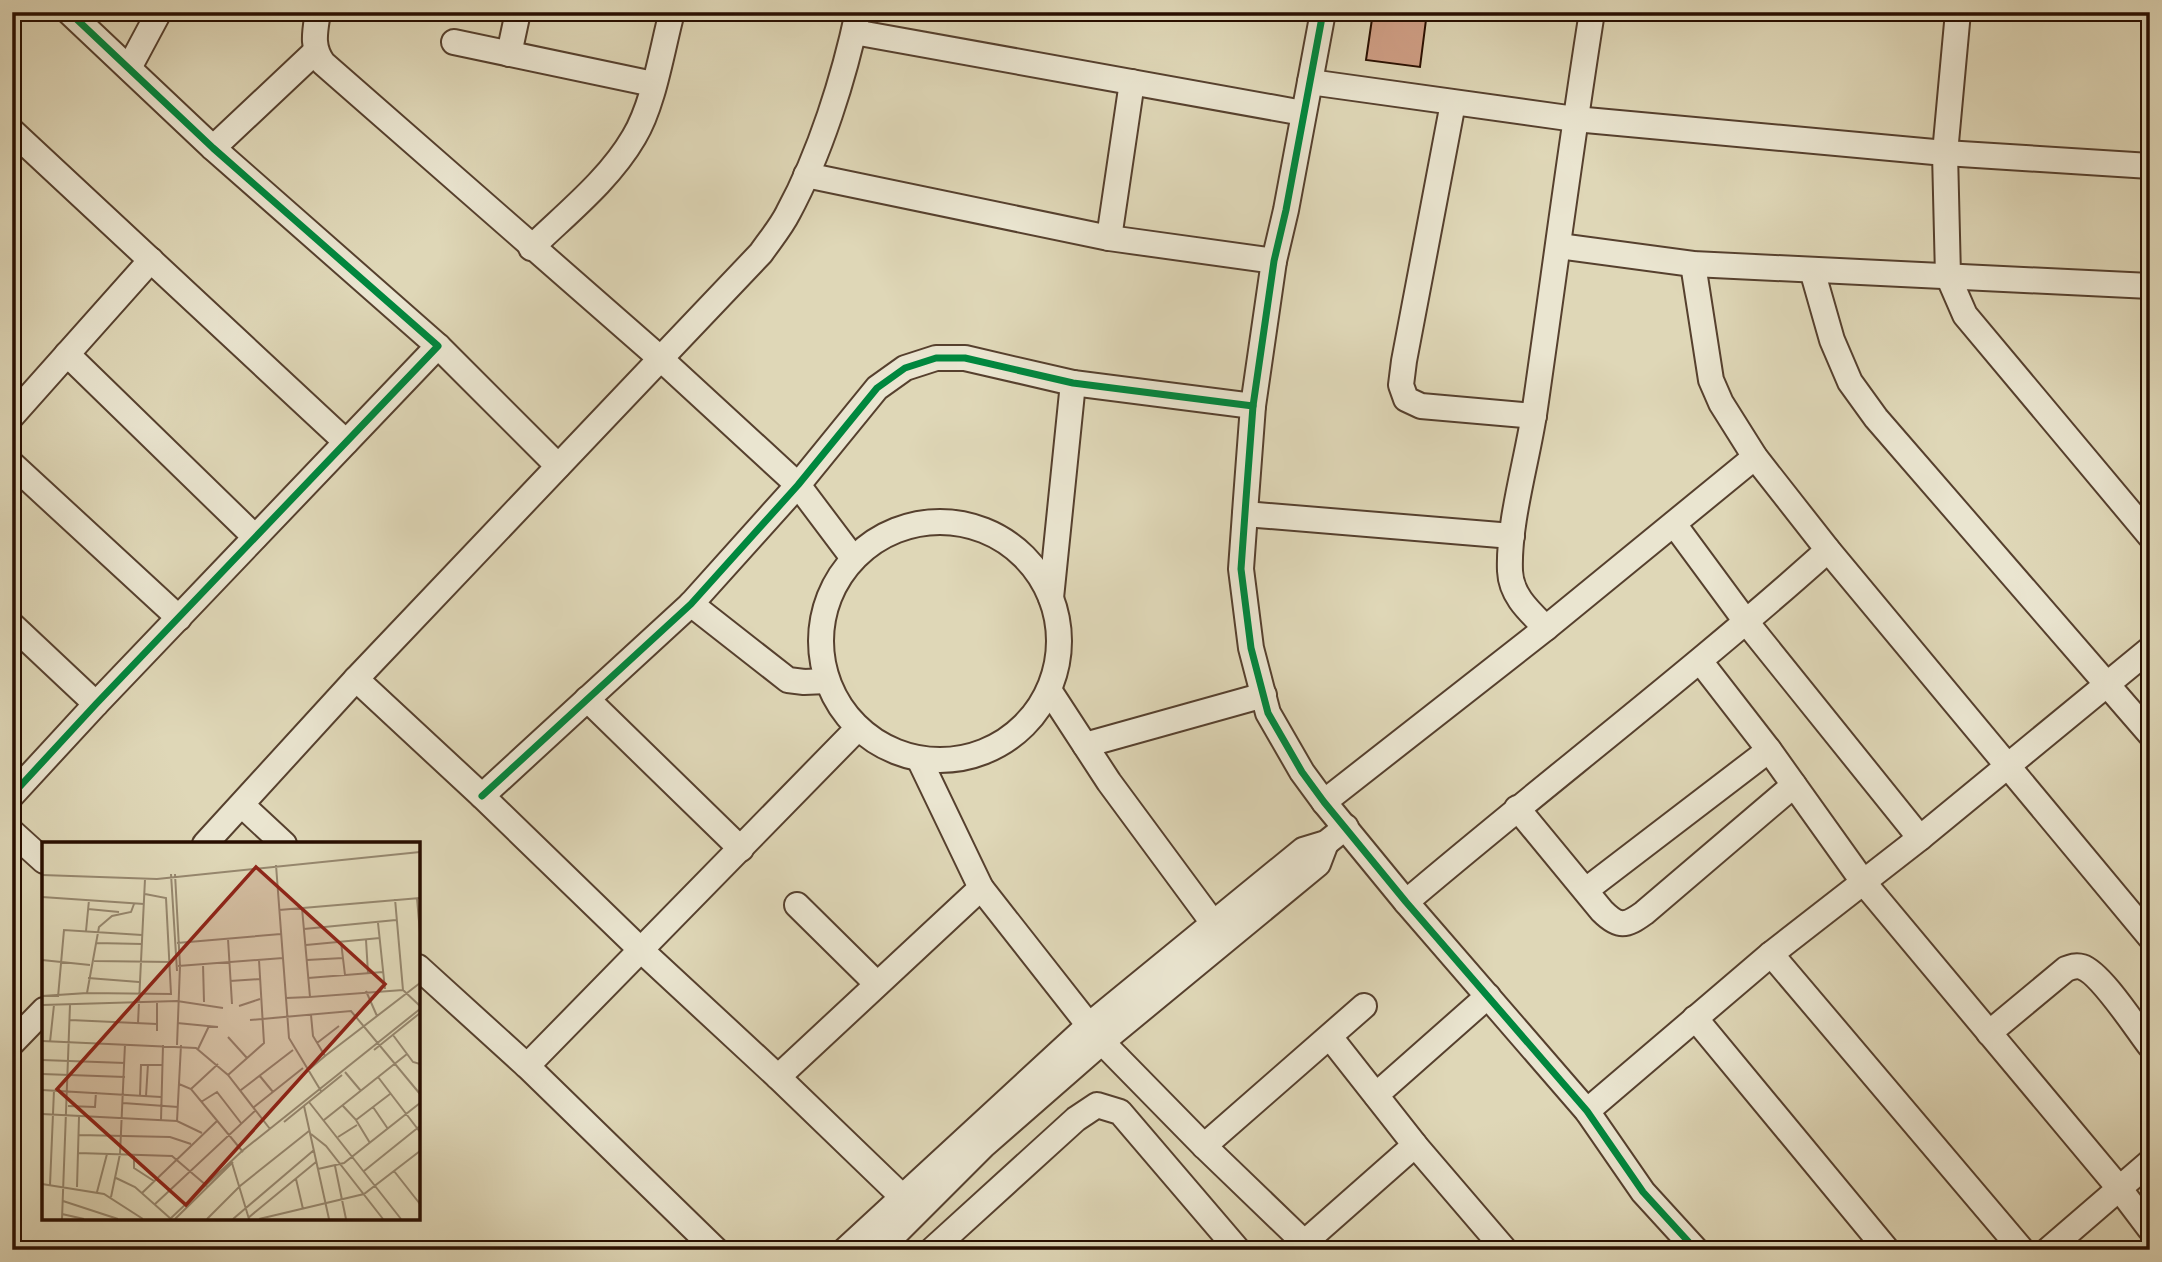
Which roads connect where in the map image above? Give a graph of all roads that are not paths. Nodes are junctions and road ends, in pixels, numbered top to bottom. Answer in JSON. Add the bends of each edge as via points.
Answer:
{"nodes":[{"id":1,"x":69,"y":12,"type":"edge"},
{"id":2,"x":159,"y":12,"type":"edge"},
{"id":3,"x":318,"y":12,"type":"edge"},
{"id":4,"x":518,"y":12,"type":"edge"},
{"id":5,"x":672,"y":12,"type":"edge"},
{"id":6,"x":1323,"y":12,"type":"edge"},
{"id":7,"x":1592,"y":12,"type":"edge"},
{"id":8,"x":1958,"y":12,"type":"edge"},
{"id":9,"x":856,"y":22,"type":"edge"},
{"id":10,"x":454,"y":43,"type":"dead end"},
{"id":11,"x":315,"y":52,"type":"junction"},
{"id":12,"x":509,"y":54,"type":"junction"},
{"id":13,"x":129,"y":68,"type":"junction"},
{"id":14,"x":1132,"y":82,"type":"junction"},
{"id":15,"x":1310,"y":82,"type":"junction"},
{"id":16,"x":653,"y":84,"type":"junction"},
{"id":17,"x":1453,"y":103,"type":"junction"},
{"id":18,"x":1303,"y":113,"type":"junction"},
{"id":19,"x":1575,"y":119,"type":"junction"},
{"id":20,"x":18,"y":146,"type":"edge"},
{"id":21,"x":213,"y":148,"type":"junction"},
{"id":22,"x":1945,"y":153,"type":"junction"},
{"id":23,"x":2150,"y":166,"type":"edge"},
{"id":24,"x":806,"y":175,"type":"junction"},
{"id":25,"x":1109,"y":238,"type":"junction"},
{"id":26,"x":1559,"y":246,"type":"junction"},
{"id":27,"x":531,"y":248,"type":"junction"},
{"id":28,"x":151,"y":260,"type":"junction"},
{"id":29,"x":1274,"y":261,"type":"junction"},
{"id":30,"x":1693,"y":264,"type":"junction"},
{"id":31,"x":1812,"y":270,"type":"junction"},
{"id":32,"x":1948,"y":276,"type":"junction"},
{"id":33,"x":2150,"y":286,"type":"edge"},
{"id":34,"x":438,"y":346,"type":"junction"},
{"id":35,"x":67,"y":354,"type":"junction"},
{"id":36,"x":661,"y":359,"type":"junction"},
{"id":37,"x":1073,"y":383,"type":"junction"},
{"id":38,"x":1253,"y":406,"type":"junction"},
{"id":39,"x":12,"y":416,"type":"edge"},
{"id":40,"x":1534,"y":416,"type":"junction"},
{"id":41,"x":346,"y":442,"type":"junction"},
{"id":42,"x":1755,"y":457,"type":"junction"},
{"id":43,"x":12,"y":464,"type":"edge"},
{"id":44,"x":558,"y":466,"type":"junction"},
{"id":45,"x":798,"y":485,"type":"junction"},
{"id":46,"x":1245,"y":514,"type":"junction"},
{"id":47,"x":1674,"y":524,"type":"junction"},
{"id":48,"x":2147,"y":527,"type":"edge"},
{"id":49,"x":1512,"y":536,"type":"junction"},
{"id":50,"x":255,"y":537,"type":"junction"},
{"id":51,"x":1828,"y":550,"type":"junction"},
{"id":52,"x":853,"y":558,"type":"junction"},
{"id":53,"x":1051,"y":598,"type":"junction"},
{"id":54,"x":691,"y":604,"type":"junction"},
{"id":55,"x":179,"y":618,"type":"junction"},
{"id":56,"x":1746,"y":623,"type":"junction"},
{"id":57,"x":12,"y":625,"type":"edge"},
{"id":58,"x":1546,"y":628,"type":"junction"},
{"id":59,"x":2150,"y":649,"type":"edge"},
{"id":60,"x":1700,"y":661,"type":"junction"},
{"id":61,"x":356,"y":679,"type":"junction"},
{"id":62,"x":827,"y":681,"type":"junction"},
{"id":63,"x":2107,"y":684,"type":"junction"},
{"id":64,"x":1049,"y":690,"type":"junction"},
{"id":65,"x":1264,"y":695,"type":"junction"},
{"id":66,"x":587,"y":699,"type":"junction"},
{"id":67,"x":96,"y":704,"type":"junction"},
{"id":68,"x":858,"y":728,"type":"junction"},
{"id":69,"x":2150,"y":734,"type":"edge"},
{"id":70,"x":1085,"y":745,"type":"junction"},
{"id":71,"x":1769,"y":750,"type":"junction"},
{"id":72,"x":920,"y":761,"type":"junction"},
{"id":73,"x":2008,"y":766,"type":"junction"},
{"id":74,"x":1794,"y":785,"type":"junction"},
{"id":75,"x":12,"y":795,"type":"edge"},
{"id":76,"x":482,"y":796,"type":"junction"},
{"id":77,"x":1324,"y":802,"type":"junction"},
{"id":78,"x":242,"y":805,"type":"junction"},
{"id":79,"x":1517,"y":808,"type":"junction"},
{"id":80,"x":1346,"y":827,"type":"junction"},
{"id":81,"x":12,"y":832,"type":"edge"},
{"id":82,"x":1920,"y":838,"type":"junction"},
{"id":83,"x":207,"y":842,"type":"edge"},
{"id":84,"x":282,"y":842,"type":"edge"},
{"id":85,"x":741,"y":849,"type":"junction"},
{"id":86,"x":42,"y":859,"type":"edge"},
{"id":87,"x":1864,"y":883,"type":"junction"},
{"id":88,"x":981,"y":888,"type":"junction"},
{"id":89,"x":1586,"y":890,"type":"junction"},
{"id":90,"x":1406,"y":902,"type":"junction"},
{"id":91,"x":797,"y":905,"type":"dead end"},
{"id":92,"x":1220,"y":932,"type":"junction"},
{"id":93,"x":2150,"y":937,"type":"edge"},
{"id":94,"x":642,"y":951,"type":"junction"},
{"id":95,"x":1771,"y":954,"type":"junction"},
{"id":96,"x":420,"y":969,"type":"edge"},
{"id":97,"x":877,"y":984,"type":"junction"},
{"id":98,"x":1488,"y":996,"type":"junction"},
{"id":99,"x":1364,"y":1006,"type":"dead end"},
{"id":100,"x":42,"y":1012,"type":"edge"},
{"id":101,"x":1695,"y":1018,"type":"junction"},
{"id":102,"x":1095,"y":1033,"type":"junction"},
{"id":103,"x":1989,"y":1033,"type":"junction"},
{"id":104,"x":1330,"y":1037,"type":"junction"},
{"id":105,"x":12,"y":1043,"type":"edge"},
{"id":106,"x":2150,"y":1046,"type":"edge"},
{"id":107,"x":527,"y":1066,"type":"junction"},
{"id":108,"x":778,"y":1077,"type":"junction"},
{"id":109,"x":1376,"y":1095,"type":"junction"},
{"id":110,"x":1587,"y":1111,"type":"junction"},
{"id":111,"x":1415,"y":1145,"type":"junction"},
{"id":112,"x":1204,"y":1146,"type":"junction"},
{"id":113,"x":2150,"y":1162,"type":"edge"},
{"id":114,"x":2119,"y":1188,"type":"junction"},
{"id":115,"x":909,"y":1204,"type":"junction"},
{"id":116,"x":2150,"y":1229,"type":"edge"},
{"id":117,"x":1305,"y":1247,"type":"edge"},
{"id":118,"x":716,"y":1250,"type":"edge"},
{"id":119,"x":845,"y":1250,"type":"edge"},
{"id":120,"x":878,"y":1250,"type":"edge"},
{"id":121,"x":932,"y":1250,"type":"edge"},
{"id":122,"x":1238,"y":1250,"type":"edge"},
{"id":123,"x":1505,"y":1250,"type":"edge"},
{"id":124,"x":1696,"y":1250,"type":"edge"},
{"id":125,"x":1887,"y":1250,"type":"edge"},
{"id":126,"x":2022,"y":1250,"type":"edge"},
{"id":127,"x":2048,"y":1250,"type":"edge"}],
"edges":[{"from":1,"to":13,"type":"street"},
{"from":2,"to":13,"type":"street"},
{"from":3,"to":11,"type":"street"},
{"from":4,"to":12,"type":"street"},
{"from":5,"to":16,"type":"street"},
{"from":6,"to":15,"type":"street"},
{"from":7,"to":19,"type":"street"},
{"from":8,"to":22,"type":"street"},
{"from":9,"to":14,"type":"street"},
{"from":9,"to":24,"type":"street","via":[[845,69]]},
{"from":10,"to":12,"type":"street"},
{"from":11,"to":21,"type":"street"},
{"from":11,"to":27,"type":"street","via":[[346,85]]},
{"from":12,"to":16,"type":"street"},
{"from":13,"to":21,"type":"street"},
{"from":14,"to":18,"type":"street"},
{"from":14,"to":25,"type":"street"},
{"from":15,"to":17,"type":"street"},
{"from":15,"to":18,"type":"street"},
{"from":16,"to":27,"type":"street","via":[[636,135],[612,168]]},
{"from":17,"to":19,"type":"street"},
{"from":17,"to":40,"type":"street","via":[[1401,385],[1406,400],[1421,406]]},
{"from":18,"to":29,"type":"street"},
{"from":19,"to":22,"type":"street"},
{"from":19,"to":26,"type":"street"},
{"from":20,"to":28,"type":"street"},
{"from":21,"to":34,"type":"street"},
{"from":22,"to":23,"type":"street"},
{"from":22,"to":32,"type":"street"},
{"from":24,"to":25,"type":"street"},
{"from":24,"to":36,"type":"street","via":[[787,215],[761,253]]},
{"from":25,"to":29,"type":"street"},
{"from":26,"to":30,"type":"street"},
{"from":26,"to":40,"type":"street"},
{"from":27,"to":36,"type":"street"},
{"from":28,"to":35,"type":"street"},
{"from":28,"to":41,"type":"street"},
{"from":29,"to":38,"type":"street"},
{"from":30,"to":31,"type":"street"},
{"from":30,"to":42,"type":"street","via":[[1712,380]]},
{"from":31,"to":32,"type":"street"},
{"from":31,"to":63,"type":"street","via":[[1832,340],[1850,382],[1876,418]]},
{"from":32,"to":33,"type":"street"},
{"from":32,"to":48,"type":"street","via":[[1965,315]]},
{"from":34,"to":41,"type":"street"},
{"from":34,"to":44,"type":"street"},
{"from":35,"to":39,"type":"street"},
{"from":35,"to":50,"type":"street"},
{"from":36,"to":44,"type":"street"},
{"from":36,"to":45,"type":"street"},
{"from":37,"to":38,"type":"street"},
{"from":37,"to":45,"type":"street","via":[[965,358],[936,358],[905,368],[877,388]]},
{"from":37,"to":53,"type":"street"},
{"from":38,"to":46,"type":"street"},
{"from":40,"to":49,"type":"street"},
{"from":41,"to":50,"type":"street"},
{"from":42,"to":47,"type":"street"},
{"from":42,"to":51,"type":"street"},
{"from":43,"to":55,"type":"street"},
{"from":44,"to":61,"type":"street"},
{"from":45,"to":52,"type":"street"},
{"from":45,"to":54,"type":"street"},
{"from":46,"to":49,"type":"street"},
{"from":46,"to":65,"type":"street","via":[[1241,569],[1251,648]]},
{"from":47,"to":56,"type":"street"},
{"from":47,"to":58,"type":"street"},
{"from":49,"to":58,"type":"street","via":[[1513,587]]},
{"from":50,"to":55,"type":"street"},
{"from":51,"to":56,"type":"street"},
{"from":51,"to":73,"type":"street"},
{"from":52,"to":53,"type":"street","via":[[882,536],[916,524],[971,526],[1019,552]]},
{"from":52,"to":62,"type":"street","via":[[832,588],[821,625]]},
{"from":53,"to":64,"type":"street","via":[[1059,654]]},
{"from":54,"to":62,"type":"street","via":[[788,680]]},
{"from":54,"to":66,"type":"street"},
{"from":55,"to":67,"type":"street"},
{"from":56,"to":60,"type":"street"},
{"from":56,"to":82,"type":"street"},
{"from":57,"to":67,"type":"street"},
{"from":58,"to":77,"type":"street"},
{"from":59,"to":63,"type":"street"},
{"from":60,"to":71,"type":"street"},
{"from":60,"to":79,"type":"street"},
{"from":61,"to":76,"type":"street"},
{"from":61,"to":78,"type":"street"},
{"from":62,"to":68,"type":"street"},
{"from":63,"to":69,"type":"street"},
{"from":63,"to":73,"type":"street"},
{"from":64,"to":70,"type":"street"},
{"from":64,"to":72,"type":"street","via":[[1028,722],[999,746],[963,758]]},
{"from":65,"to":70,"type":"street"},
{"from":65,"to":77,"type":"street","via":[[1268,713]]},
{"from":66,"to":76,"type":"street"},
{"from":66,"to":85,"type":"street"},
{"from":67,"to":75,"type":"street"},
{"from":68,"to":72,"type":"street","via":[[889,749]]},
{"from":68,"to":85,"type":"street"},
{"from":70,"to":92,"type":"street"},
{"from":71,"to":74,"type":"street"},
{"from":71,"to":89,"type":"street"},
{"from":72,"to":88,"type":"street"},
{"from":73,"to":82,"type":"street"},
{"from":73,"to":93,"type":"street"},
{"from":74,"to":87,"type":"street"},
{"from":74,"to":89,"type":"street","via":[[1632,922],[1613,921]]},
{"from":76,"to":94,"type":"street"},
{"from":77,"to":80,"type":"street"},
{"from":78,"to":83,"type":"street"},
{"from":78,"to":84,"type":"street"},
{"from":79,"to":89,"type":"street"},
{"from":79,"to":90,"type":"street"},
{"from":80,"to":90,"type":"street"},
{"from":80,"to":92,"type":"street","via":[[1326,843],[1303,850]]},
{"from":81,"to":86,"type":"street"},
{"from":82,"to":87,"type":"street"},
{"from":85,"to":94,"type":"street"},
{"from":87,"to":95,"type":"street"},
{"from":87,"to":103,"type":"street"},
{"from":88,"to":97,"type":"street"},
{"from":88,"to":102,"type":"street"},
{"from":90,"to":98,"type":"street"},
{"from":91,"to":97,"type":"street"},
{"from":92,"to":102,"type":"street"},
{"from":94,"to":107,"type":"street"},
{"from":94,"to":108,"type":"street"},
{"from":95,"to":101,"type":"street"},
{"from":95,"to":126,"type":"street"},
{"from":96,"to":107,"type":"street"},
{"from":97,"to":108,"type":"street"},
{"from":98,"to":109,"type":"street"},
{"from":98,"to":110,"type":"street"},
{"from":99,"to":104,"type":"street"},
{"from":100,"to":105,"type":"street"},
{"from":101,"to":110,"type":"street"},
{"from":101,"to":125,"type":"street"},
{"from":102,"to":112,"type":"street"},
{"from":102,"to":115,"type":"street"},
{"from":103,"to":106,"type":"street","via":[[2066,969],[2078,965],[2100,980]]},
{"from":103,"to":114,"type":"street"},
{"from":104,"to":109,"type":"street"},
{"from":104,"to":112,"type":"street"},
{"from":107,"to":118,"type":"street"},
{"from":108,"to":115,"type":"street"},
{"from":109,"to":111,"type":"street"},
{"from":110,"to":124,"type":"street","via":[[1643,1192]]},
{"from":111,"to":117,"type":"street"},
{"from":111,"to":123,"type":"street"},
{"from":112,"to":117,"type":"street"},
{"from":113,"to":114,"type":"street"},
{"from":114,"to":116,"type":"street"},
{"from":114,"to":127,"type":"street"},
{"from":115,"to":119,"type":"street"},
{"from":115,"to":120,"type":"street"},
{"from":121,"to":122,"type":"street","via":[[1097,1105],[1120,1112]]}]}
